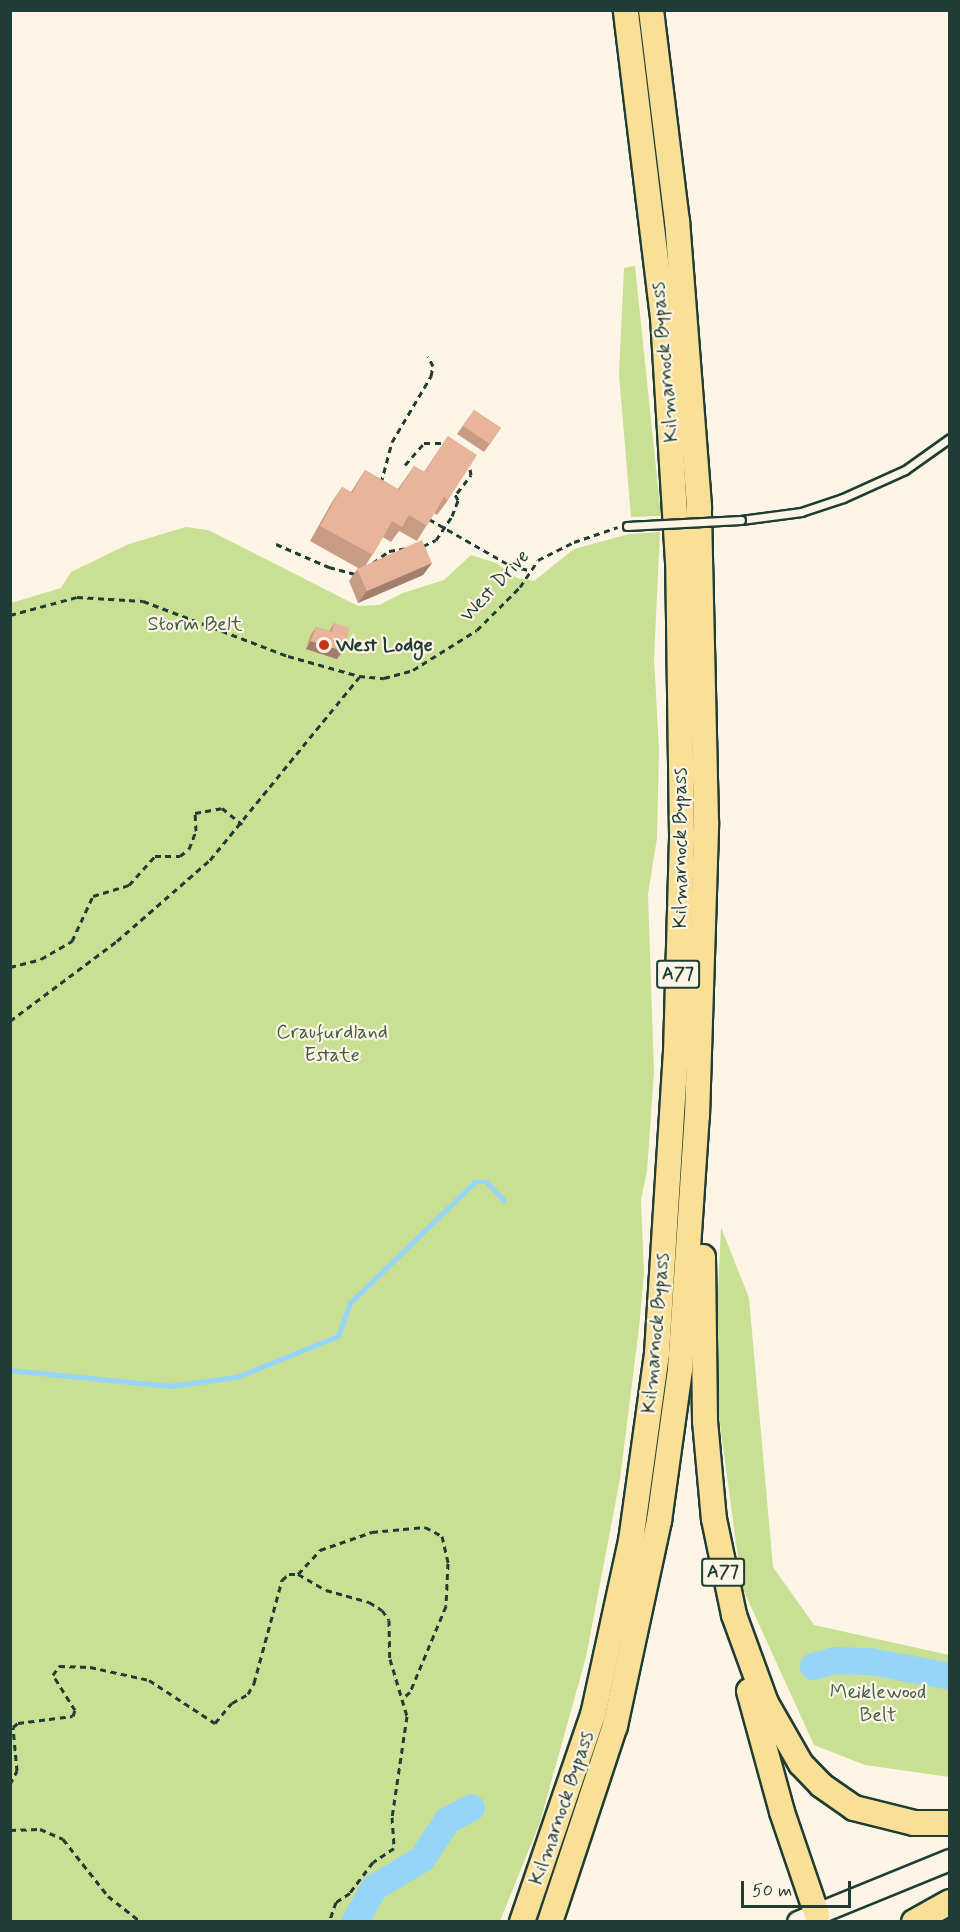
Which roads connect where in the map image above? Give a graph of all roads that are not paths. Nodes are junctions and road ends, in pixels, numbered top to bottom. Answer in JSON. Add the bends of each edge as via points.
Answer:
{"nodes":[{"id":1,"x":626,"y":10,"type":"edge"},
{"id":2,"x":651,"y":10,"type":"edge"},
{"id":3,"x":950,"y":438,"type":"edge"},
{"id":4,"x":627,"y":526,"type":"road end"},
{"id":5,"x":693,"y":1198,"type":"junction"},
{"id":6,"x":734,"y":1615,"type":"junction"},
{"id":7,"x":950,"y":1823,"type":"edge"},
{"id":8,"x":950,"y":1860,"type":"edge"},
{"id":9,"x":950,"y":1902,"type":"edge"},
{"id":10,"x":807,"y":1918,"type":"edge"},
{"id":11,"x":522,"y":1922,"type":"edge"},
{"id":12,"x":550,"y":1922,"type":"edge"},
{"id":13,"x":914,"y":1922,"type":"edge"}],
"edges":[{"from":1,"to":11,"type":"highway","name":"Kilmarnock Bypass","number":"A77","via":[[663,318],[678,562],[682,835],[676,1053],[657,1353],[631,1541],[593,1715]]},
{"from":2,"to":5,"type":"highway","name":"Kilmarnock Bypass","number":"A77","via":[[693,390],[702,572],[705,872]]},
{"from":3,"to":4,"type":"lane","bridge":true,"via":[[905,470],[801,512],[741,520]]},
{"from":5,"to":6,"type":"highway","number":"A77","via":[[703,1244],[709,1472],[723,1575]]},
{"from":5,"to":12,"type":"highway","name":"Kilmarnock Bypass","number":"A77","via":[[680,1369],[651,1564],[612,1737]]},
{"from":6,"to":7,"type":"highway","number":"A77","via":[[779,1728],[801,1764],[821,1785],[854,1808],[887,1818]]},
{"from":6,"to":10,"type":"highway","number":"A77"},
{"from":8,"to":10,"type":"main road"},
{"from":9,"to":13,"type":"highway"}]}
